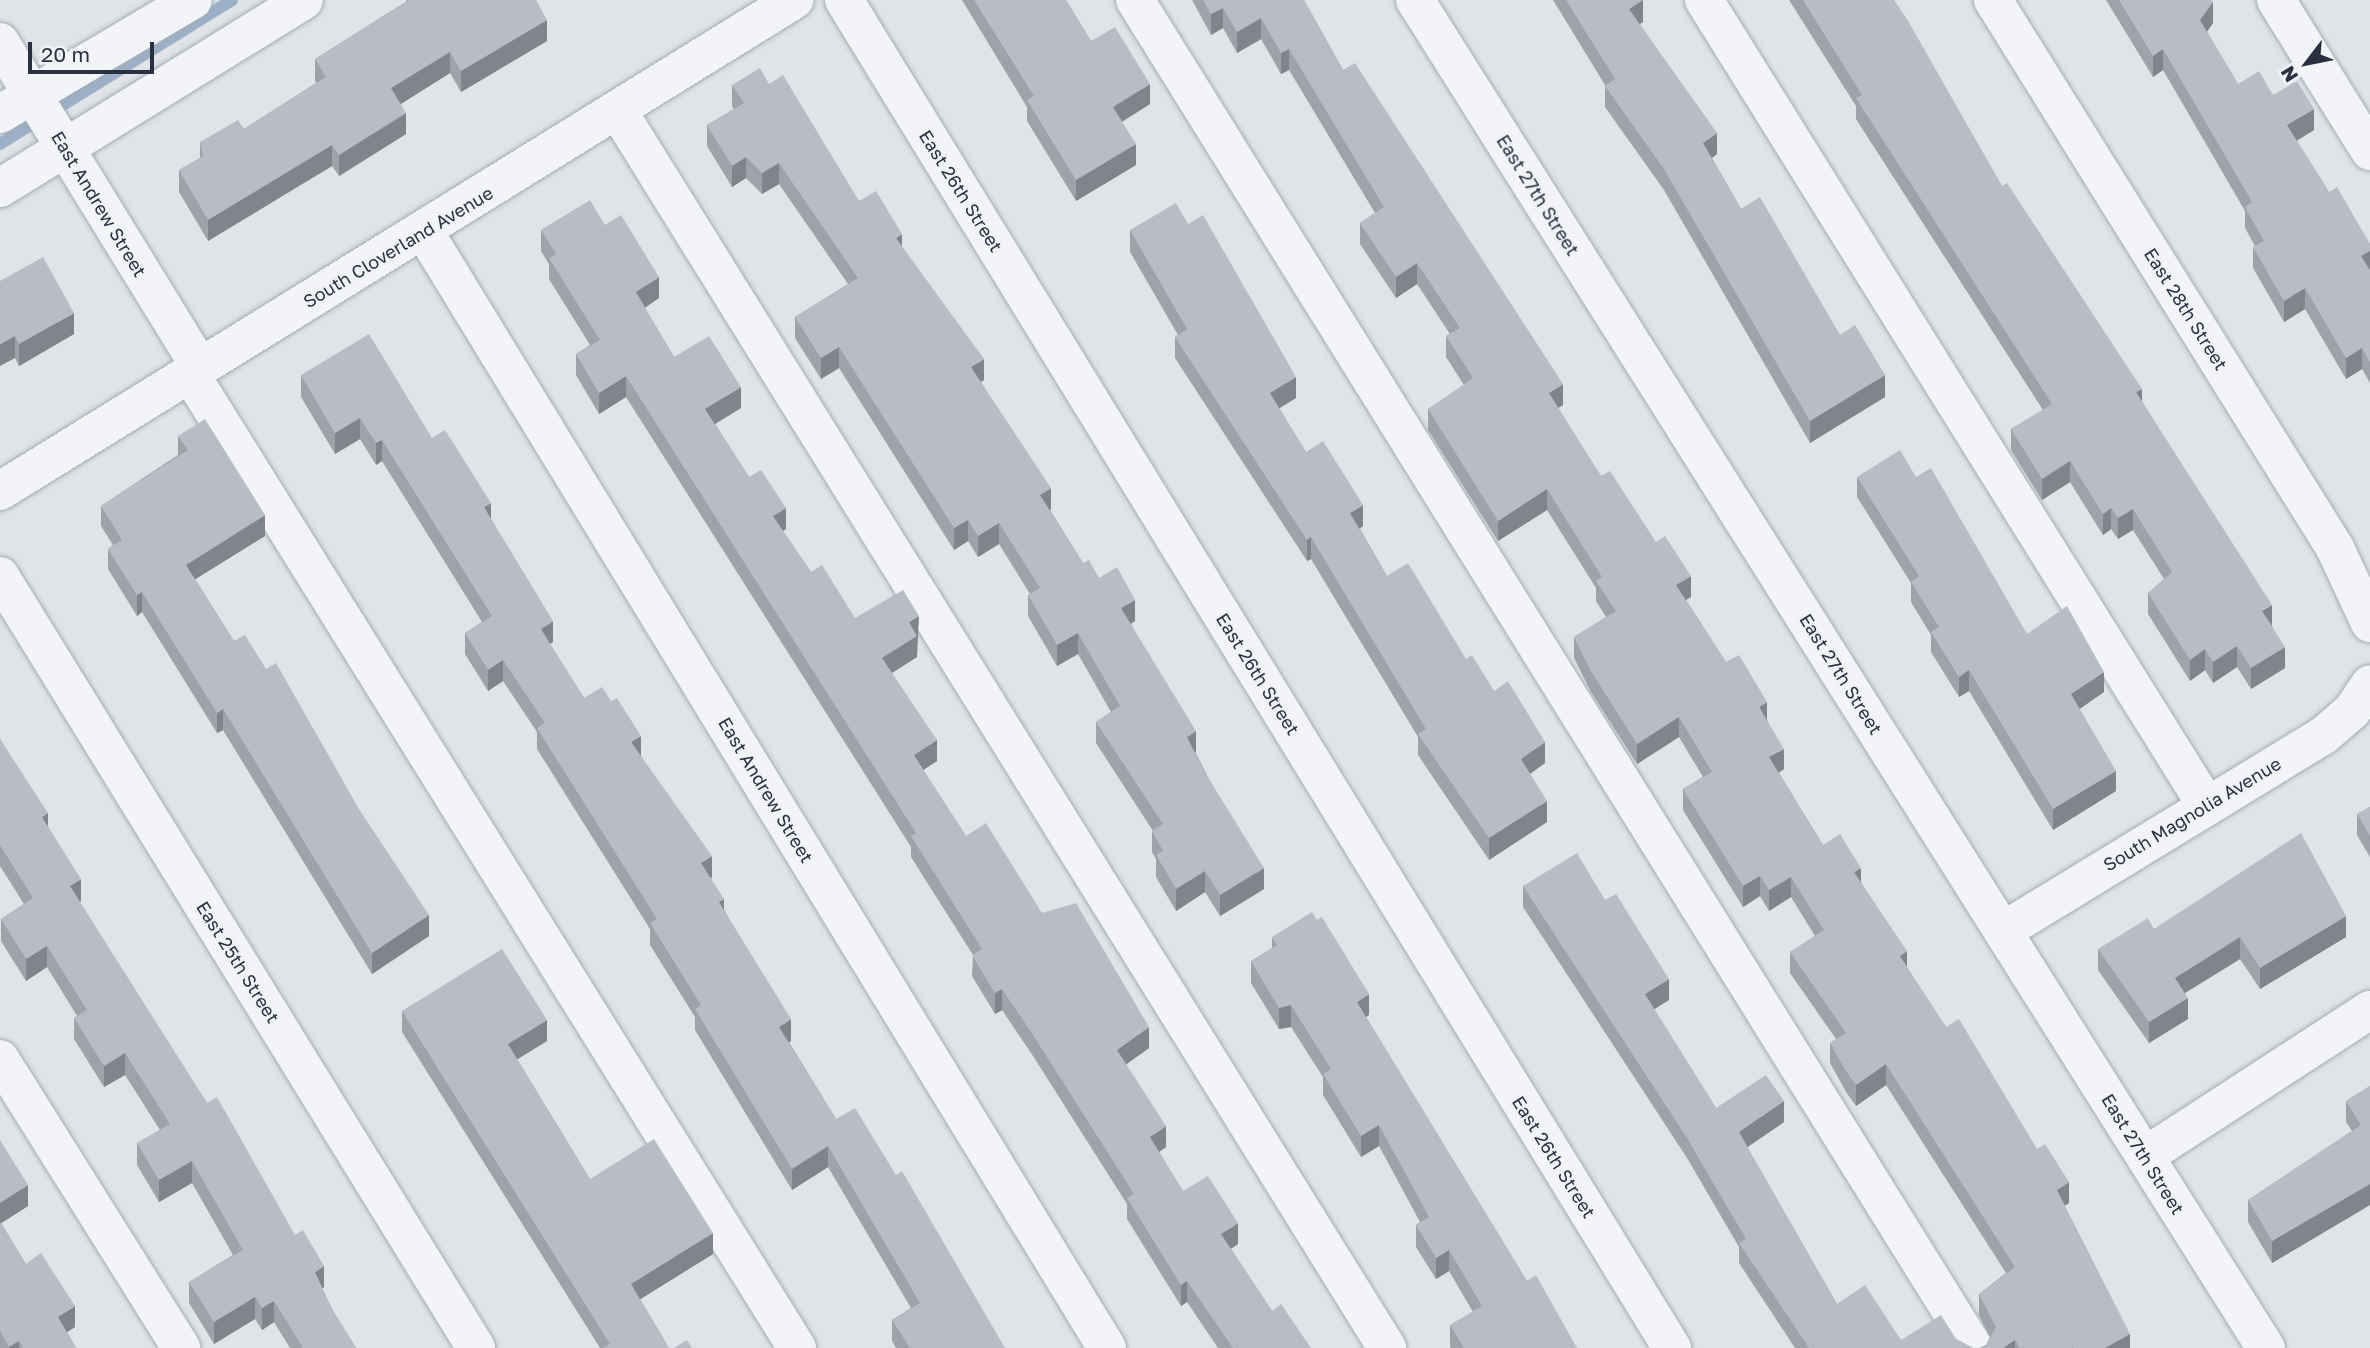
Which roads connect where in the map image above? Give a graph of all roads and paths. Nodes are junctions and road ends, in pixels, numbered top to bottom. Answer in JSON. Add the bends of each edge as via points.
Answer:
{"nodes":[{"id":1,"x":193,"y":0,"type":"edge"},
{"id":2,"x":304,"y":0,"type":"edge"},
{"id":3,"x":794,"y":0,"type":"edge"},
{"id":4,"x":844,"y":0,"type":"edge"},
{"id":5,"x":1135,"y":0,"type":"edge"},
{"id":6,"x":1415,"y":0,"type":"edge"},
{"id":7,"x":1704,"y":0,"type":"edge"},
{"id":8,"x":1993,"y":0,"type":"edge"},
{"id":9,"x":2276,"y":0,"type":"edge"},
{"id":10,"x":0,"y":42,"type":"edge"},
{"id":11,"x":32,"y":95,"type":"junction"},
{"id":12,"x":618,"y":111,"type":"junction"},
{"id":13,"x":0,"y":114,"type":"edge"},
{"id":14,"x":65,"y":148,"type":"junction"},
{"id":15,"x":2370,"y":151,"type":"edge"},
{"id":16,"x":0,"y":188,"type":"edge"},
{"id":17,"x":425,"y":233,"type":"junction"},
{"id":18,"x":194,"y":369,"type":"junction"},
{"id":19,"x":0,"y":491,"type":"edge"},
{"id":20,"x":0,"y":576,"type":"edge"},
{"id":21,"x":2370,"y":623,"type":"edge"},
{"id":22,"x":2370,"y":684,"type":"edge"},
{"id":23,"x":2205,"y":803,"type":"junction"},
{"id":24,"x":2003,"y":931,"type":"junction"},
{"id":25,"x":2370,"y":1010,"type":"edge"},
{"id":26,"x":0,"y":1059,"type":"edge"},
{"id":27,"x":2145,"y":1156,"type":"junction"},
{"id":28,"x":181,"y":1348,"type":"edge"},
{"id":29,"x":476,"y":1348,"type":"edge"},
{"id":30,"x":797,"y":1348,"type":"edge"},
{"id":31,"x":1107,"y":1348,"type":"edge"},
{"id":32,"x":1387,"y":1348,"type":"edge"},
{"id":33,"x":1672,"y":1348,"type":"edge"},
{"id":34,"x":1973,"y":1348,"type":"edge"},
{"id":35,"x":2266,"y":1348,"type":"edge"}],
"edges":[{"from":1,"to":11,"type":"street"},
{"from":2,"to":14,"type":"street"},
{"from":3,"to":12,"type":"street","name":"South Cloverland Avenue"},
{"from":4,"to":33,"type":"street","name":"East 26th Street"},
{"from":5,"to":34,"type":"street"},
{"from":6,"to":24,"type":"street","name":"East 27th Street"},
{"from":7,"to":23,"type":"street"},
{"from":8,"to":21,"type":"street","name":"East 28th Street","via":[[2335,548]]},
{"from":9,"to":15,"type":"street"},
{"from":10,"to":11,"type":"street","name":"East Andrew Street"},
{"from":11,"to":13,"type":"street"},
{"from":11,"to":14,"type":"street","name":"East Andrew Street"},
{"from":12,"to":17,"type":"street","name":"South Cloverland Avenue"},
{"from":12,"to":32,"type":"street"},
{"from":14,"to":16,"type":"street"},
{"from":14,"to":18,"type":"street","name":"East Andrew Street"},
{"from":17,"to":18,"type":"street","name":"South Cloverland Avenue"},
{"from":17,"to":31,"type":"street","name":"East Andrew Street"},
{"from":18,"to":19,"type":"street","name":"South Cloverland Avenue"},
{"from":18,"to":30,"type":"street","name":"East Andrew Street"},
{"from":20,"to":29,"type":"street","name":"East 25th Street"},
{"from":22,"to":23,"type":"street","name":"South Magnolia Avenue","via":[[2352,711],[2323,736]]},
{"from":23,"to":24,"type":"street","name":"South Magnolia Avenue"},
{"from":24,"to":27,"type":"street","name":"East 27th Street"},
{"from":25,"to":27,"type":"street"},
{"from":26,"to":28,"type":"street"},
{"from":27,"to":35,"type":"street","name":"East 27th Street"}]}
